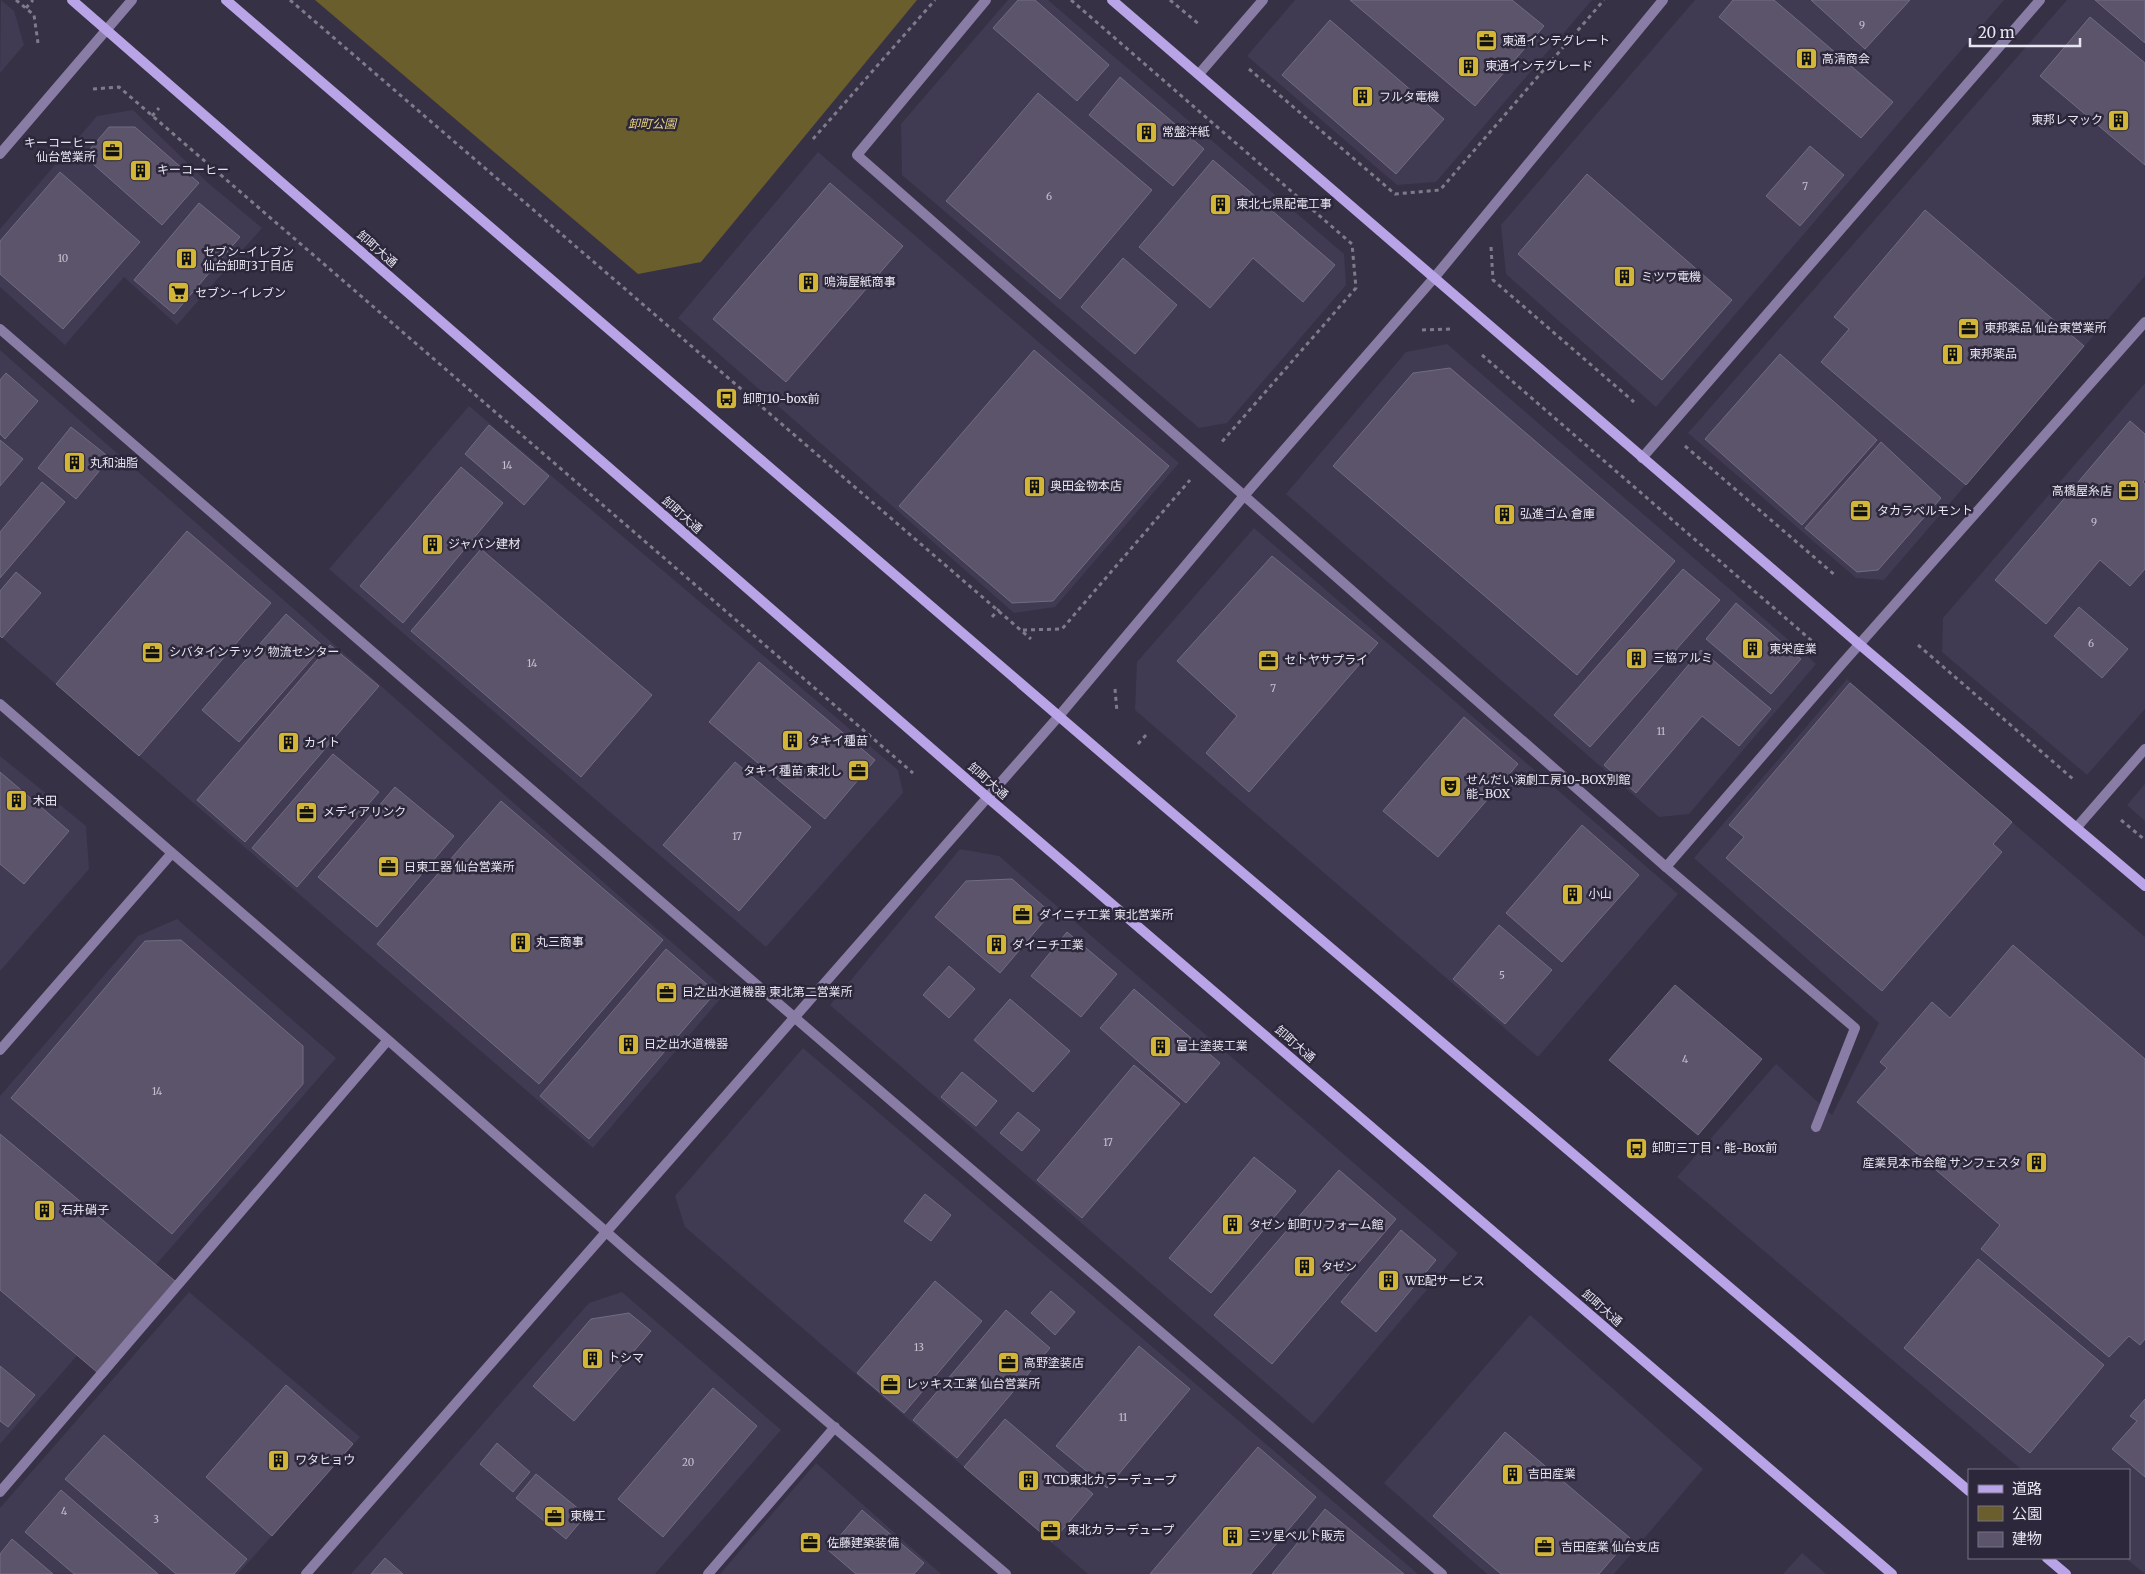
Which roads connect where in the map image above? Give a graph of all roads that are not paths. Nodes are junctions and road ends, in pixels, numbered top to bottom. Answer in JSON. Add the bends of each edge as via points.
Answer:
{"nodes":[{"id":1,"x":72,"y":0,"type":"edge"},
{"id":2,"x":132,"y":0,"type":"edge"},
{"id":3,"x":226,"y":0,"type":"edge"},
{"id":4,"x":986,"y":0,"type":"edge"},
{"id":5,"x":1112,"y":0,"type":"edge"},
{"id":6,"x":1263,"y":0,"type":"edge"},
{"id":7,"x":1663,"y":0,"type":"edge"},
{"id":8,"x":2040,"y":0,"type":"edge"},
{"id":9,"x":106,"y":30,"type":"junction"},
{"id":10,"x":1198,"y":74,"type":"junction"},
{"id":11,"x":0,"y":154,"type":"edge"},
{"id":12,"x":1434,"y":278,"type":"junction"},
{"id":13,"x":2145,"y":322,"type":"edge"},
{"id":14,"x":0,"y":329,"type":"edge"},
{"id":15,"x":1642,"y":458,"type":"junction"},
{"id":16,"x":1244,"y":497,"type":"junction"},
{"id":17,"x":1859,"y":644,"type":"junction"},
{"id":18,"x":0,"y":704,"type":"edge"},
{"id":19,"x":1059,"y":716,"type":"junction"},
{"id":20,"x":2145,"y":748,"type":"edge"},
{"id":21,"x":987,"y":797,"type":"junction"},
{"id":22,"x":2077,"y":827,"type":"junction"},
{"id":23,"x":172,"y":854,"type":"junction"},
{"id":24,"x":1666,"y":867,"type":"junction"},
{"id":25,"x":2145,"y":886,"type":"edge"},
{"id":26,"x":794,"y":1017,"type":"junction"},
{"id":27,"x":388,"y":1040,"type":"junction"},
{"id":28,"x":0,"y":1050,"type":"edge"},
{"id":29,"x":1816,"y":1127,"type":"dead end"},
{"id":30,"x":606,"y":1232,"type":"junction"},
{"id":31,"x":835,"y":1427,"type":"junction"},
{"id":32,"x":1968,"y":1490,"type":"edge"},
{"id":33,"x":0,"y":1492,"type":"edge"},
{"id":34,"x":2048,"y":1559,"type":"edge"},
{"id":35,"x":306,"y":1574,"type":"edge"},
{"id":36,"x":708,"y":1574,"type":"edge"},
{"id":37,"x":1006,"y":1574,"type":"edge"},
{"id":38,"x":1442,"y":1574,"type":"edge"},
{"id":39,"x":1892,"y":1574,"type":"edge"},
{"id":40,"x":2066,"y":1574,"type":"edge"}],
"edges":[{"from":1,"to":9,"type":"street","name":"卸町大通"},
{"from":2,"to":9,"type":"street"},
{"from":3,"to":19,"type":"street"},
{"from":4,"to":16,"type":"street","via":[[857,155]]},
{"from":5,"to":10,"type":"street"},
{"from":6,"to":10,"type":"street"},
{"from":7,"to":12,"type":"street"},
{"from":8,"to":15,"type":"street"},
{"from":9,"to":11,"type":"street"},
{"from":9,"to":21,"type":"street","name":"卸町大通"},
{"from":10,"to":12,"type":"street"},
{"from":12,"to":15,"type":"street"},
{"from":12,"to":16,"type":"street"},
{"from":13,"to":17,"type":"street"},
{"from":14,"to":26,"type":"street"},
{"from":15,"to":17,"type":"street"},
{"from":16,"to":19,"type":"street"},
{"from":16,"to":24,"type":"street"},
{"from":17,"to":22,"type":"street"},
{"from":17,"to":24,"type":"street"},
{"from":18,"to":23,"type":"street"},
{"from":19,"to":21,"type":"street"},
{"from":19,"to":32,"type":"street"},
{"from":20,"to":22,"type":"street"},
{"from":21,"to":26,"type":"street"},
{"from":21,"to":39,"type":"street","name":"卸町大通"},
{"from":22,"to":25,"type":"street"},
{"from":23,"to":27,"type":"street"},
{"from":23,"to":28,"type":"street"},
{"from":24,"to":29,"type":"street","via":[[1855,1028]]},
{"from":26,"to":30,"type":"street"},
{"from":26,"to":38,"type":"street"},
{"from":27,"to":30,"type":"street"},
{"from":27,"to":33,"type":"street"},
{"from":30,"to":31,"type":"street"},
{"from":30,"to":35,"type":"street"},
{"from":31,"to":36,"type":"street"},
{"from":31,"to":37,"type":"street"},
{"from":34,"to":40,"type":"street"}]}
